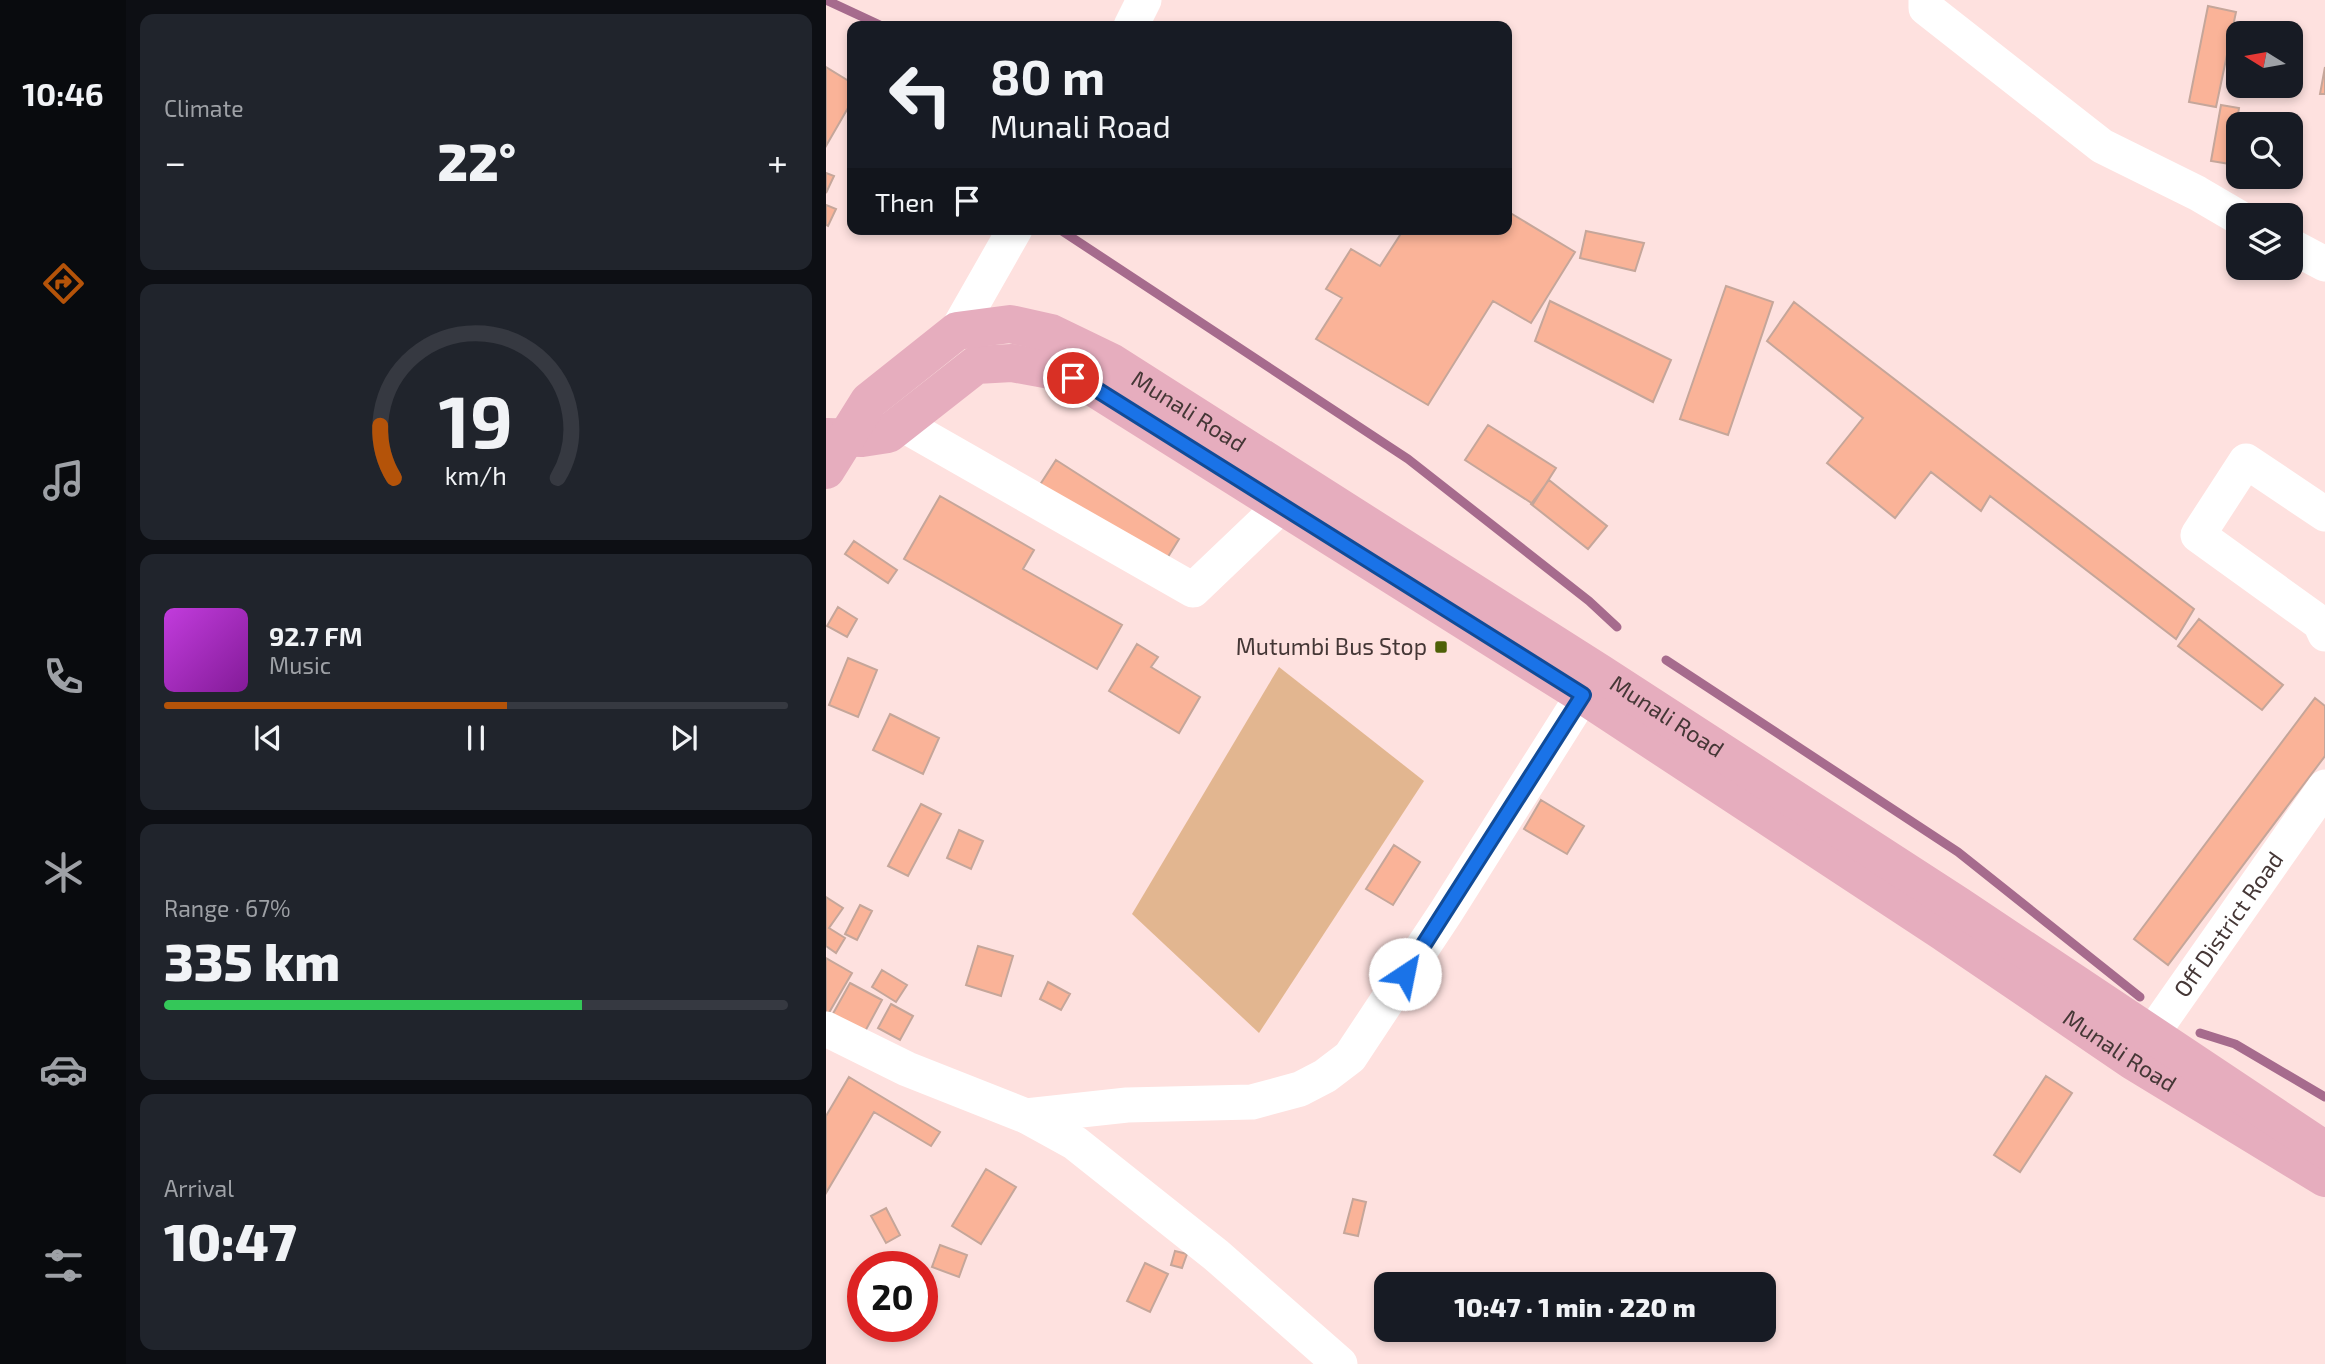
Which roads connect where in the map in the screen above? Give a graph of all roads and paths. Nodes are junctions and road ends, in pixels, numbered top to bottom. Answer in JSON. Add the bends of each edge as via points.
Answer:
{"nodes":[{"id":1,"x":1144,"y":0,"type":"edge"},
{"id":2,"x":1926,"y":0,"type":"edge"},
{"id":3,"x":1133,"y":21,"type":"edge"},
{"id":4,"x":2226,"y":210,"type":"edge"},
{"id":5,"x":1012,"y":235,"type":"edge"},
{"id":6,"x":2303,"y":252,"type":"edge"},
{"id":7,"x":2325,"y":264,"type":"edge"},
{"id":8,"x":957,"y":331,"type":"junction"},
{"id":9,"x":902,"y":424,"type":"junction"},
{"id":10,"x":832,"y":448,"type":"edge"},
{"id":11,"x":1281,"y":506,"type":"junction"},
{"id":12,"x":2325,"y":514,"type":"edge"},
{"id":13,"x":2323,"y":624,"type":"edge"},
{"id":14,"x":1591,"y":684,"type":"junction"},
{"id":15,"x":2325,"y":788,"type":"edge"},
{"id":16,"x":826,"y":1029,"type":"edge"},
{"id":17,"x":2141,"y":1048,"type":"junction"},
{"id":18,"x":1026,"y":1116,"type":"junction"},
{"id":19,"x":2325,"y":1150,"type":"edge"},
{"id":20,"x":2325,"y":1178,"type":"edge"},
{"id":21,"x":1340,"y":1364,"type":"edge"}],
"edges":[{"from":1,"to":3,"type":"street"},
{"from":2,"to":4,"type":"street","via":[[1926,8],[1945,24],[2102,146]]},
{"from":5,"to":8,"type":"street"},
{"from":6,"to":7,"type":"street"},
{"from":8,"to":10,"type":"main road","name":"Munali Road","via":[[869,401]]},
{"from":8,"to":14,"type":"main road","name":"Munali Road","via":[[1010,324],[1051,332],[1111,362]]},
{"from":9,"to":10,"type":"main road","name":"Munali Road","via":[[888,434]]},
{"from":9,"to":11,"type":"main road","name":"Munali Road","via":[[976,365],[1012,363],[1056,371],[1091,386]]},
{"from":9,"to":11,"type":"street","via":[[1193,590]]},
{"from":11,"to":14,"type":"main road","name":"Munali Road"},
{"from":12,"to":13,"type":"street","via":[[2246,461],[2197,534]]},
{"from":14,"to":17,"type":"main road","name":"Munali Road","via":[[1942,931]]},
{"from":14,"to":18,"type":"street","via":[[1350,1057],[1300,1089],[1252,1102],[1127,1105]]},
{"from":15,"to":17,"type":"street","name":"Off District Road"},
{"from":16,"to":18,"type":"street","via":[[907,1069]]},
{"from":17,"to":19,"type":"main road","name":"Munali Road"},
{"from":17,"to":20,"type":"main road","name":"Munali Road"},
{"from":18,"to":21,"type":"street","via":[[1075,1143],[1216,1255]]}]}
